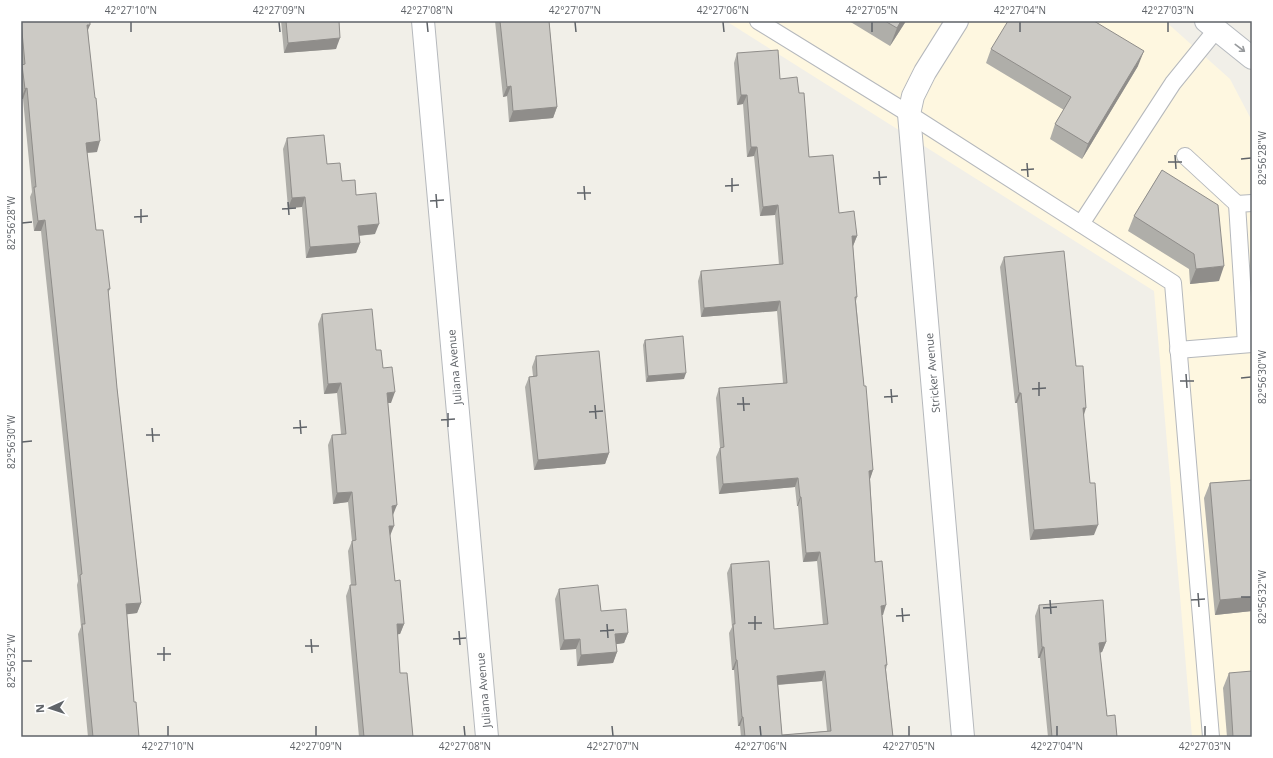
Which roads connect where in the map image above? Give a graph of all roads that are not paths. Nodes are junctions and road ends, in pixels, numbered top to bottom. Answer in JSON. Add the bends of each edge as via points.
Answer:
{"nodes":[{"id":1,"x":423,"y":21,"type":"edge"},
{"id":2,"x":758,"y":21,"type":"edge"},
{"id":3,"x":957,"y":21,"type":"edge"},
{"id":4,"x":1211,"y":26,"type":"edge"},
{"id":5,"x":1252,"y":58,"type":"edge"},
{"id":6,"x":909,"y":114,"type":"junction"},
{"id":7,"x":1185,"y":156,"type":"dead end"},
{"id":8,"x":1244,"y":203,"type":"edge"},
{"id":9,"x":1080,"y":224,"type":"junction"},
{"id":10,"x":1249,"y":344,"type":"edge"},
{"id":11,"x":1178,"y":350,"type":"junction"},
{"id":12,"x":487,"y":737,"type":"edge"},
{"id":13,"x":963,"y":737,"type":"edge"},
{"id":14,"x":1211,"y":737,"type":"edge"}],
"edges":[{"from":1,"to":12,"type":"street","name":"Juliana Avenue"},
{"from":2,"to":6,"type":"lane"},
{"from":3,"to":6,"type":"street","name":"Stricker Avenue","via":[[922,78],[913,96]]},
{"from":4,"to":5,"type":"street","one_way":true},
{"from":4,"to":9,"type":"lane"},
{"from":6,"to":9,"type":"lane"},
{"from":6,"to":13,"type":"street","name":"Stricker Avenue"},
{"from":7,"to":8,"type":"lane"},
{"from":8,"to":10,"type":"lane"},
{"from":9,"to":11,"type":"lane","via":[[1173,283]]},
{"from":10,"to":11,"type":"lane"},
{"from":11,"to":14,"type":"lane"}]}
